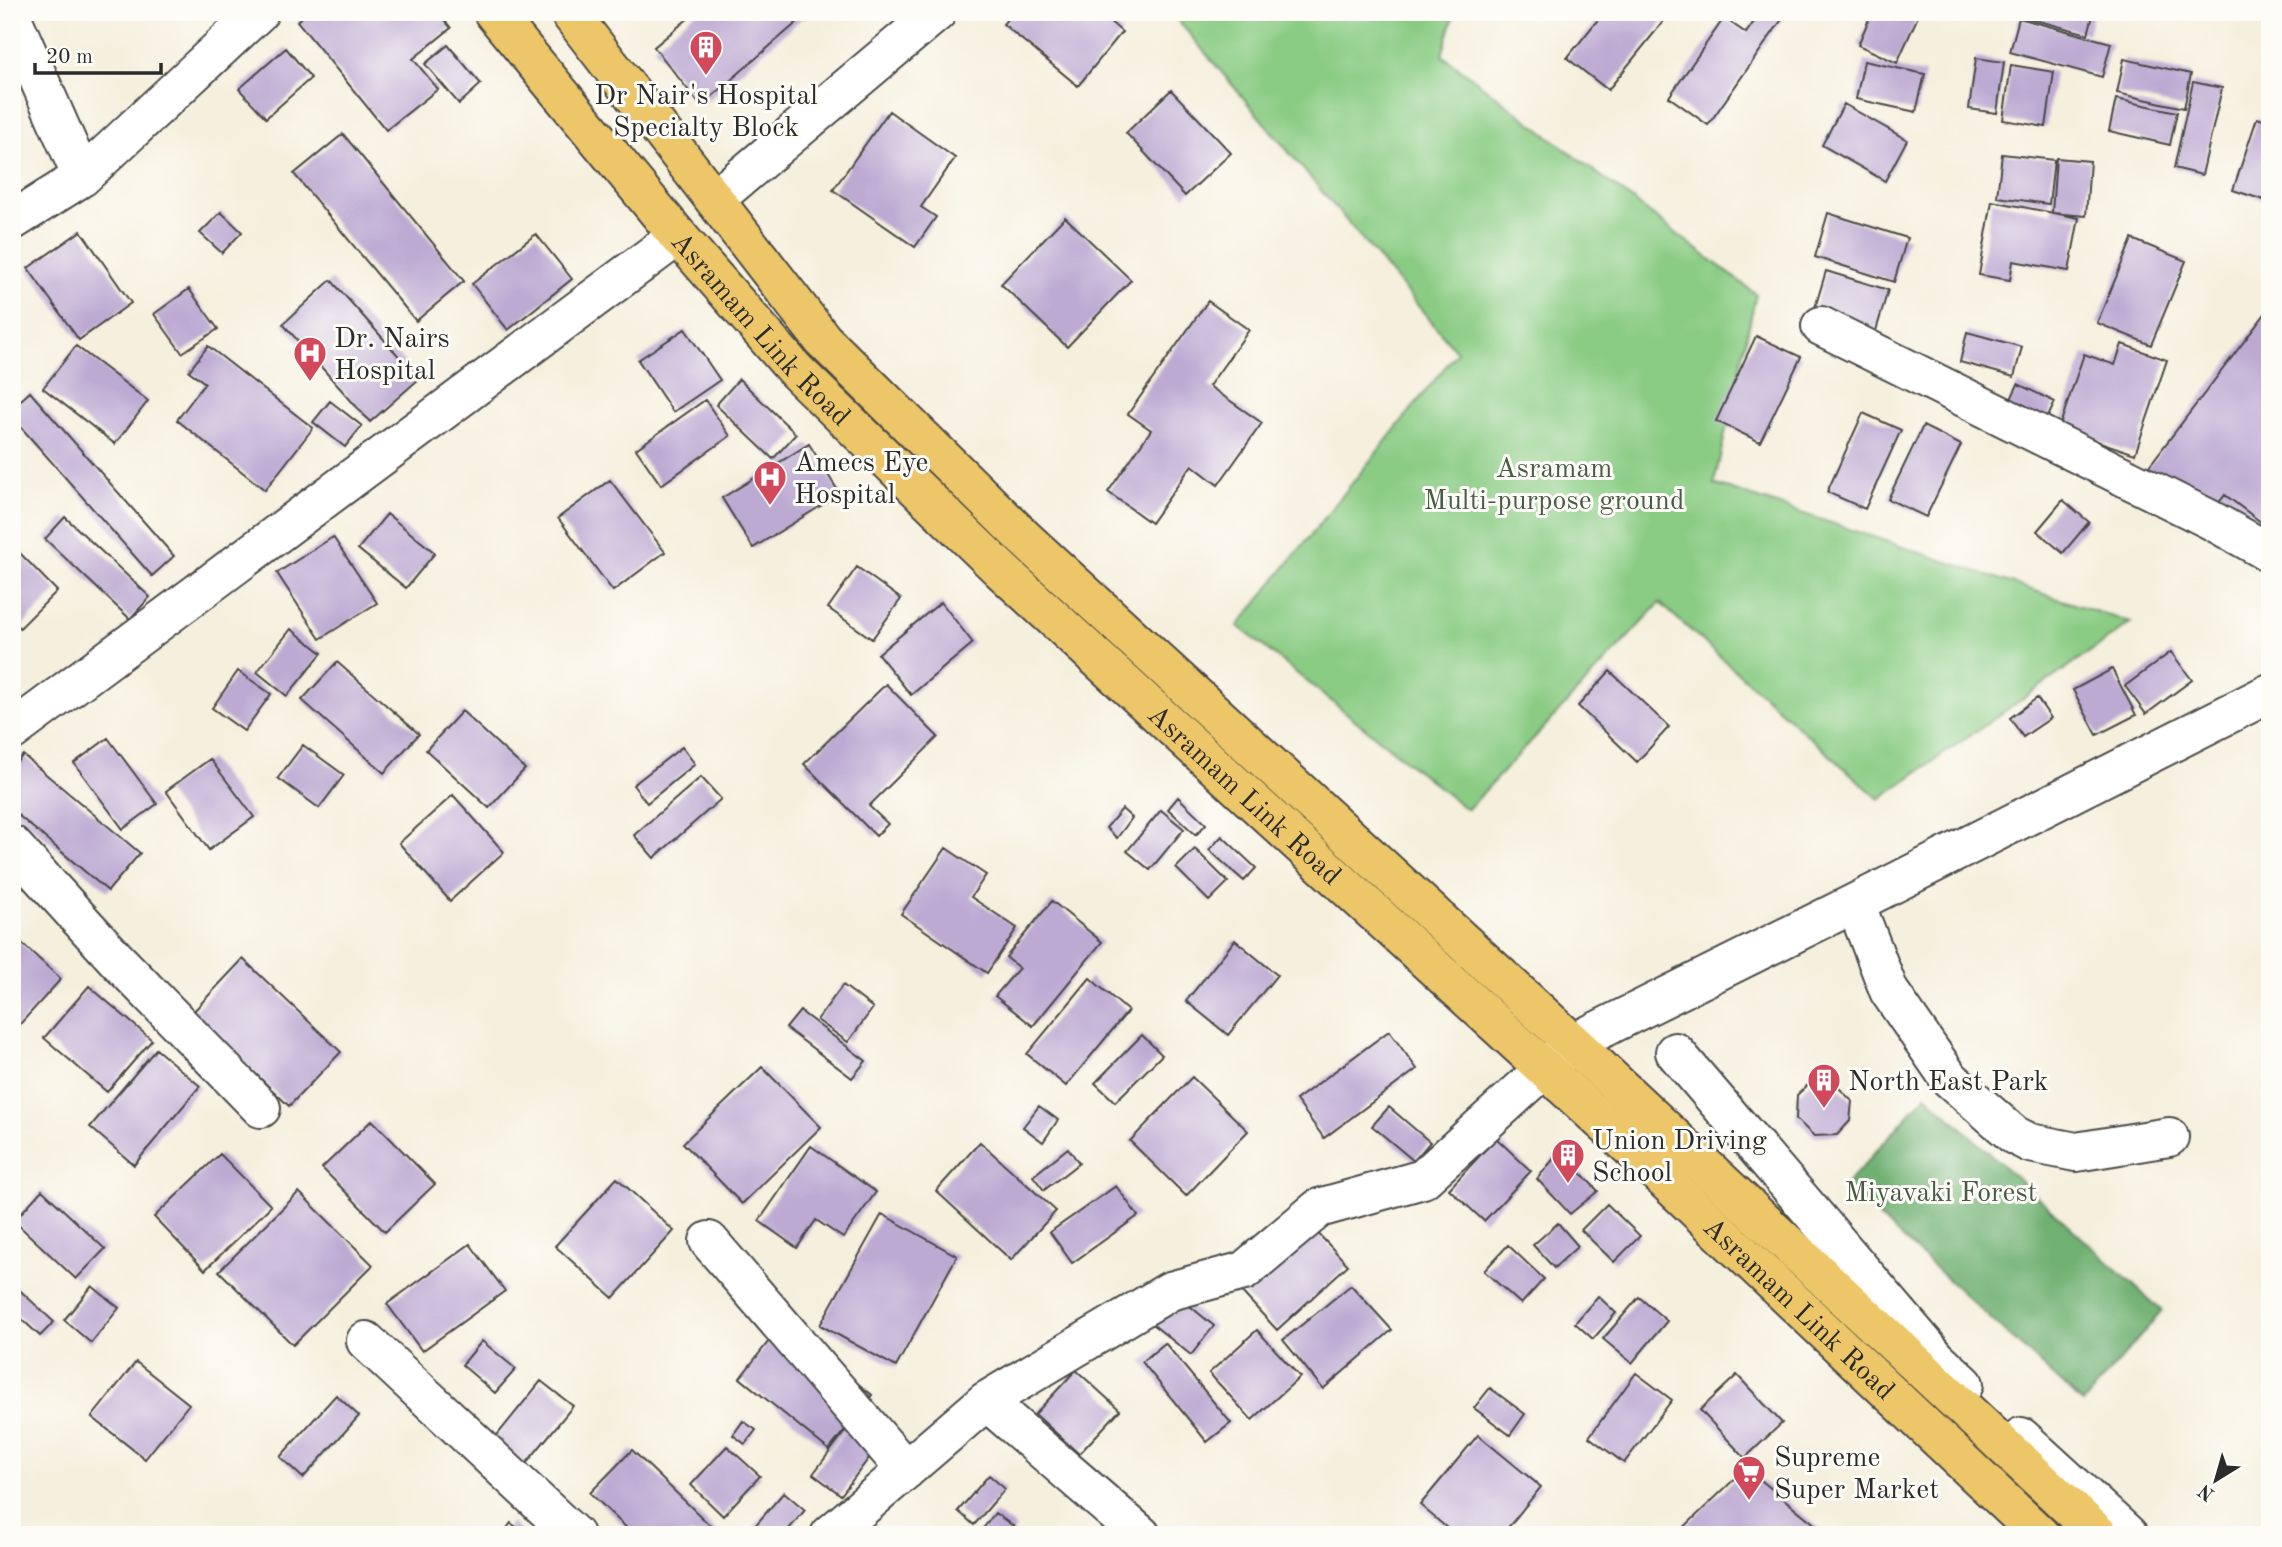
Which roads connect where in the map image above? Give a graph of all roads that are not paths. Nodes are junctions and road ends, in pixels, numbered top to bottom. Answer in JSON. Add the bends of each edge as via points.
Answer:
{"nodes":[{"id":1,"x":259,"y":12,"type":"edge"},
{"id":2,"x":493,"y":12,"type":"edge"},
{"id":3,"x":569,"y":12,"type":"edge"},
{"id":4,"x":937,"y":12,"type":"edge"},
{"id":5,"x":12,"y":18,"type":"edge"},
{"id":6,"x":82,"y":177,"type":"junction"},
{"id":7,"x":715,"y":199,"type":"junction"},
{"id":8,"x":12,"y":221,"type":"edge"},
{"id":9,"x":678,"y":236,"type":"junction"},
{"id":10,"x":1821,"y":326,"type":"dead end"},
{"id":11,"x":2270,"y":553,"type":"edge"},
{"id":12,"x":2270,"y":693,"type":"edge"},
{"id":13,"x":12,"y":731,"type":"edge"},
{"id":14,"x":12,"y":845,"type":"edge"},
{"id":15,"x":1855,"y":904,"type":"junction"},
{"id":16,"x":1573,"y":1043,"type":"junction"},
{"id":17,"x":1675,"y":1052,"type":"dead end"},
{"id":18,"x":1545,"y":1068,"type":"junction"},
{"id":19,"x":261,"y":1108,"type":"dead end"},
{"id":20,"x":2169,"y":1137,"type":"dead end"},
{"id":21,"x":709,"y":1241,"type":"dead end"},
{"id":22,"x":366,"y":1341,"type":"dead end"},
{"id":23,"x":986,"y":1401,"type":"junction"},
{"id":24,"x":906,"y":1470,"type":"junction"},
{"id":25,"x":574,"y":1535,"type":"edge"},
{"id":26,"x":830,"y":1535,"type":"edge"},
{"id":27,"x":1141,"y":1535,"type":"edge"},
{"id":28,"x":2040,"y":1535,"type":"edge"},
{"id":29,"x":2099,"y":1535,"type":"edge"},
{"id":30,"x":2128,"y":1535,"type":"edge"}],
"edges":[{"from":1,"to":6,"type":"street"},
{"from":2,"to":9,"type":"main road","name":"Asramam Link Road"},
{"from":3,"to":7,"type":"main road","name":"Asramam Link Road"},
{"from":4,"to":7,"type":"street"},
{"from":5,"to":6,"type":"street"},
{"from":6,"to":8,"type":"street"},
{"from":7,"to":16,"type":"main road","name":"Asramam Link Road","via":[[824,340],[1006,520]]},
{"from":9,"to":13,"type":"street"},
{"from":9,"to":18,"type":"main road","name":"Asramam Link Road","via":[[796,371],[1001,570]]},
{"from":10,"to":11,"type":"street"},
{"from":12,"to":15,"type":"street"},
{"from":14,"to":19,"type":"street"},
{"from":15,"to":16,"type":"street"},
{"from":15,"to":20,"type":"street","via":[[1889,990],[1948,1079],[2014,1135],[2029,1143],[2076,1152]]},
{"from":16,"to":18,"type":"street"},
{"from":16,"to":29,"type":"main road","name":"Asramam Link Road"},
{"from":17,"to":30,"type":"street","via":[[1937,1359]]},
{"from":18,"to":23,"type":"street","via":[[1423,1179],[1320,1208],[1244,1271],[1170,1290]]},
{"from":18,"to":28,"type":"main road","name":"Asramam Link Road"},
{"from":21,"to":24,"type":"street"},
{"from":22,"to":25,"type":"street"},
{"from":23,"to":24,"type":"street"},
{"from":23,"to":27,"type":"street"},
{"from":24,"to":26,"type":"street"}]}
